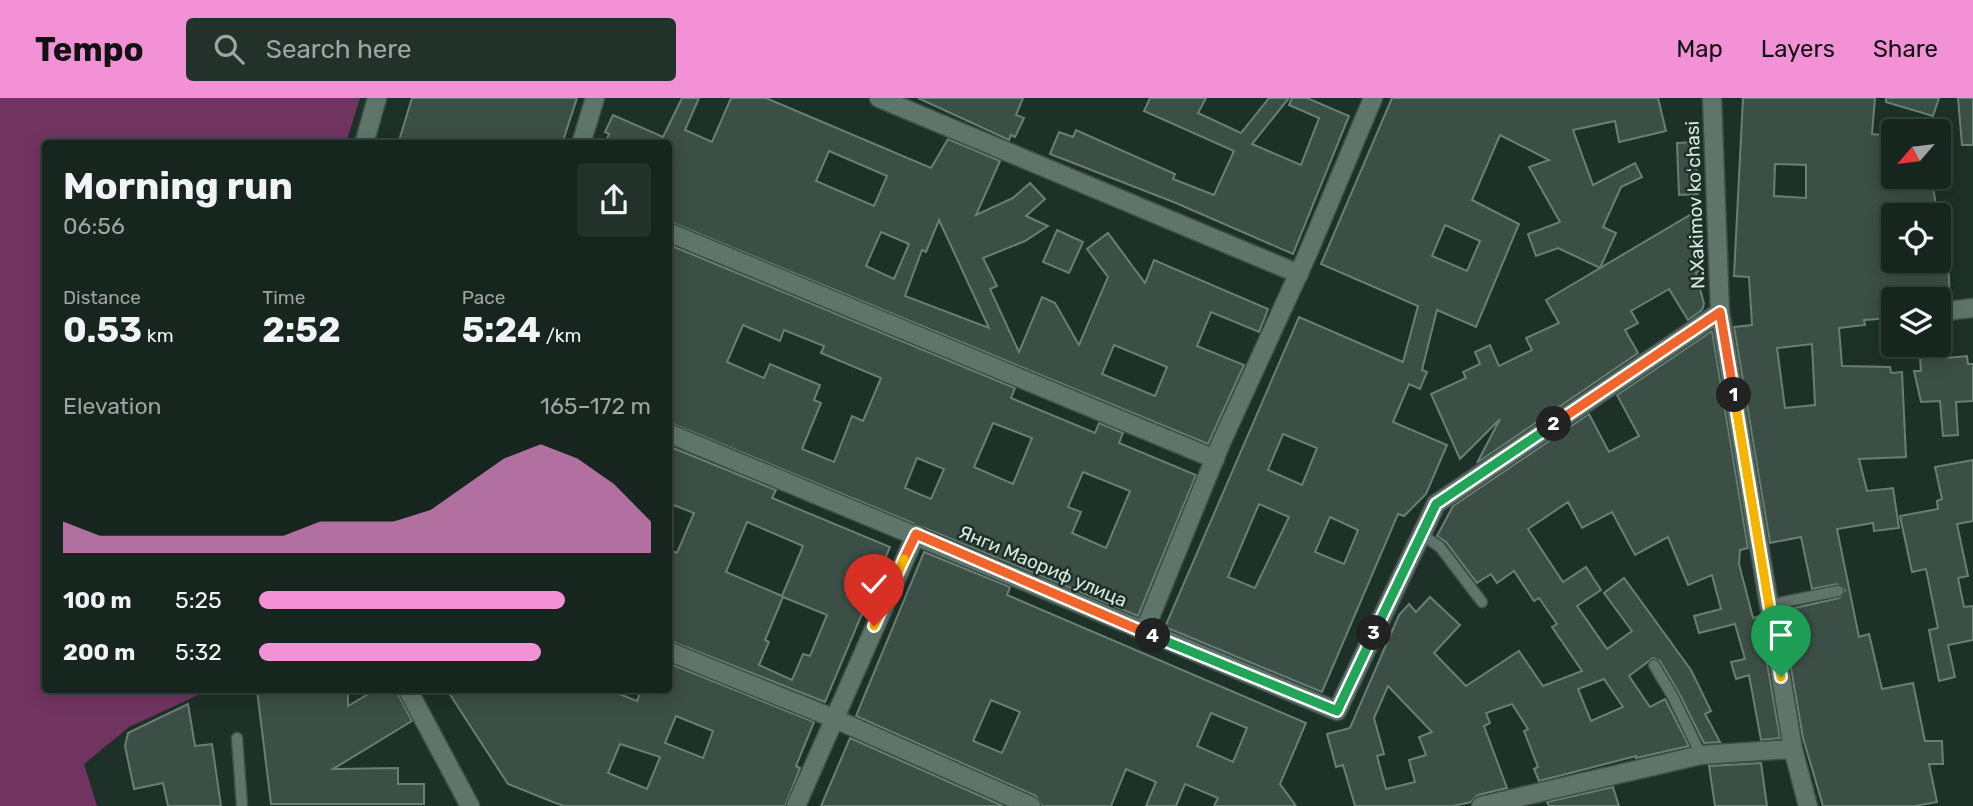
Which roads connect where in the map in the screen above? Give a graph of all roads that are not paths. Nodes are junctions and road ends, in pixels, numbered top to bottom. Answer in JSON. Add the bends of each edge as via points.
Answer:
{"nodes":[{"id":1,"x":377,"y":98,"type":"edge"},
{"id":2,"x":595,"y":98,"type":"edge"},
{"id":3,"x":879,"y":98,"type":"edge"},
{"id":4,"x":1712,"y":98,"type":"edge"},
{"id":5,"x":1368,"y":100,"type":"edge"},
{"id":6,"x":365,"y":140,"type":"edge"},
{"id":7,"x":582,"y":140,"type":"edge"},
{"id":8,"x":672,"y":234,"type":"edge"},
{"id":9,"x":1299,"y":274,"type":"junction"},
{"id":10,"x":1973,"y":309,"type":"edge"},
{"id":11,"x":1951,"y":311,"type":"edge"},
{"id":12,"x":1720,"y":312,"type":"junction"},
{"id":13,"x":672,"y":435,"type":"edge"},
{"id":14,"x":1215,"y":459,"type":"junction"},
{"id":15,"x":916,"y":534,"type":"junction"},
{"id":16,"x":1422,"y":534,"type":"junction"},
{"id":17,"x":1838,"y":591,"type":"dead end"},
{"id":18,"x":1482,"y":602,"type":"dead end"},
{"id":19,"x":1769,"y":605,"type":"junction"},
{"id":20,"x":1144,"y":632,"type":"junction"},
{"id":21,"x":672,"y":653,"type":"edge"},
{"id":22,"x":1654,"y":665,"type":"dead end"},
{"id":23,"x":410,"y":693,"type":"edge"},
{"id":24,"x":833,"y":718,"type":"junction"},
{"id":25,"x":237,"y":738,"type":"dead end"},
{"id":26,"x":1793,"y":749,"type":"junction"},
{"id":27,"x":1701,"y":755,"type":"junction"},
{"id":28,"x":1515,"y":802,"type":"edge"},
{"id":29,"x":242,"y":806,"type":"edge"},
{"id":30,"x":470,"y":806,"type":"edge"},
{"id":31,"x":796,"y":806,"type":"edge"},
{"id":32,"x":1031,"y":806,"type":"edge"},
{"id":33,"x":1481,"y":806,"type":"edge"},
{"id":34,"x":1808,"y":806,"type":"edge"}],
"edges":[{"from":1,"to":6,"type":"street"},
{"from":2,"to":7,"type":"street"},
{"from":3,"to":9,"type":"street"},
{"from":4,"to":12,"type":"street","name":"N.Xakimov koʻchasi"},
{"from":5,"to":9,"type":"street"},
{"from":8,"to":14,"type":"street"},
{"from":9,"to":14,"type":"street"},
{"from":10,"to":11,"type":"street"},
{"from":12,"to":16,"type":"street","name":"Янги Маориф улица","via":[[1436,504]]},
{"from":12,"to":19,"type":"street","name":"N.Xakimov koʻchasi"},
{"from":13,"to":15,"type":"street","name":"Янги Маориф улица"},
{"from":14,"to":20,"type":"street"},
{"from":15,"to":20,"type":"street","name":"Янги Маориф улица"},
{"from":15,"to":24,"type":"street"},
{"from":16,"to":18,"type":"lane","via":[[1440,547]]},
{"from":16,"to":20,"type":"street","name":"Янги Маориф улица","via":[[1337,711]]},
{"from":17,"to":19,"type":"lane"},
{"from":19,"to":26,"type":"street","name":"N.Xakimov koʻchasi"},
{"from":21,"to":24,"type":"street"},
{"from":22,"to":27,"type":"lane"},
{"from":23,"to":30,"type":"street"},
{"from":24,"to":31,"type":"street"},
{"from":24,"to":32,"type":"street"},
{"from":25,"to":29,"type":"lane"},
{"from":26,"to":27,"type":"street"},
{"from":26,"to":34,"type":"street","name":"N.Xakimov koʻchasi"},
{"from":27,"to":28,"type":"street"},
{"from":28,"to":33,"type":"street"}]}
